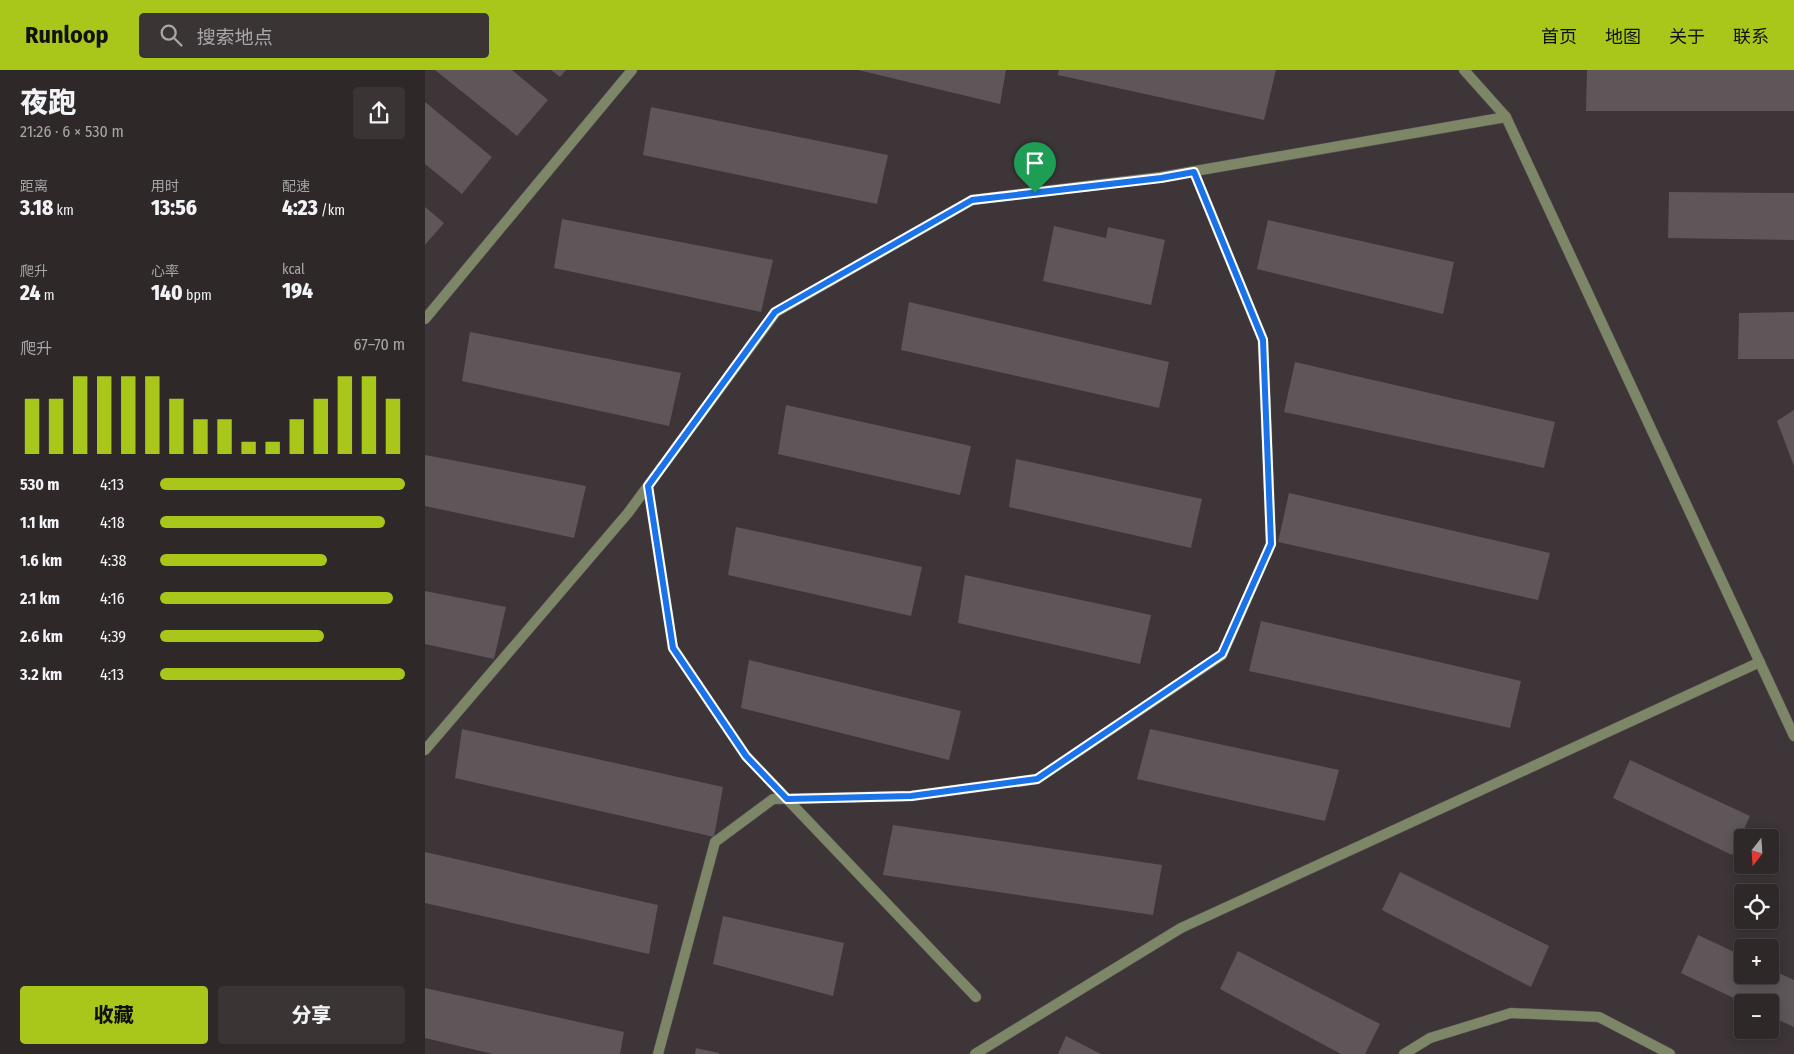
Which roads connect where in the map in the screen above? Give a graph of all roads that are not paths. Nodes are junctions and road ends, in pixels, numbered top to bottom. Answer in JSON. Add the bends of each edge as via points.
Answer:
{"nodes":[{"id":1,"x":632,"y":70,"type":"edge"},
{"id":2,"x":1464,"y":70,"type":"edge"},
{"id":3,"x":1506,"y":117,"type":"junction"},
{"id":4,"x":1194,"y":172,"type":"junction"},
{"id":5,"x":425,"y":319,"type":"edge"},
{"id":6,"x":648,"y":486,"type":"junction"},
{"id":7,"x":1760,"y":662,"type":"junction"},
{"id":8,"x":1794,"y":736,"type":"edge"},
{"id":9,"x":425,"y":750,"type":"edge"},
{"id":10,"x":787,"y":799,"type":"junction"},
{"id":11,"x":976,"y":997,"type":"dead end"},
{"id":12,"x":658,"y":1054,"type":"edge"},
{"id":13,"x":975,"y":1054,"type":"edge"},
{"id":14,"x":1404,"y":1054,"type":"edge"},
{"id":15,"x":1670,"y":1054,"type":"edge"}],
"edges":[{"from":1,"to":5,"type":"street"},
{"from":2,"to":3,"type":"street"},
{"from":3,"to":4,"type":"street"},
{"from":3,"to":7,"type":"street"},
{"from":4,"to":6,"type":"street","via":[[972,200],[775,312]]},
{"from":4,"to":10,"type":"street","via":[[1263,340],[1271,544],[1222,654],[1037,779],[911,796]]},
{"from":6,"to":9,"type":"street"},
{"from":6,"to":10,"type":"street","via":[[673,648],[746,756]]},
{"from":7,"to":8,"type":"street"},
{"from":7,"to":13,"type":"street","via":[[1181,928]]},
{"from":10,"to":11,"type":"street"},
{"from":10,"to":12,"type":"street","via":[[773,799],[715,842]]},
{"from":14,"to":15,"type":"street","via":[[1430,1038],[1511,1013],[1599,1017]]}]}
